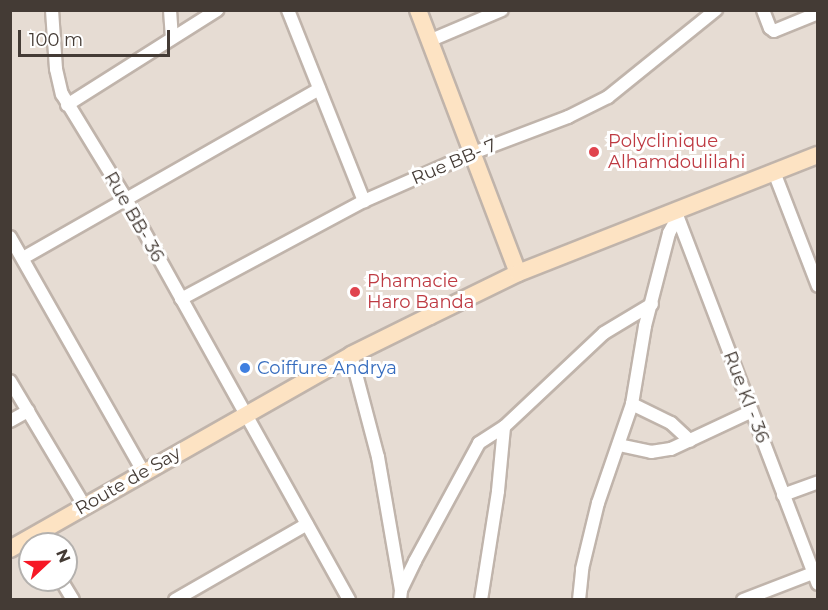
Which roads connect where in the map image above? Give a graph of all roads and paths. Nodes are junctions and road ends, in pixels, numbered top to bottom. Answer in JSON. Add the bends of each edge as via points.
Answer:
{"nodes":[{"id":1,"x":52,"y":10,"type":"edge"},
{"id":2,"x":170,"y":10,"type":"edge"},
{"id":3,"x":217,"y":10,"type":"edge"},
{"id":4,"x":288,"y":10,"type":"edge"},
{"id":5,"x":418,"y":10,"type":"edge"},
{"id":6,"x":502,"y":10,"type":"edge"},
{"id":7,"x":716,"y":10,"type":"edge"},
{"id":8,"x":763,"y":10,"type":"edge"},
{"id":9,"x":818,"y":14,"type":"edge"},
{"id":10,"x":698,"y":16,"type":"edge"},
{"id":11,"x":172,"y":37,"type":"junction"},
{"id":12,"x":429,"y":41,"type":"junction"},
{"id":13,"x":319,"y":89,"type":"junction"},
{"id":14,"x":67,"y":105,"type":"junction"},
{"id":15,"x":473,"y":153,"type":"junction"},
{"id":16,"x":818,"y":155,"type":"edge"},
{"id":17,"x":774,"y":172,"type":"junction"},
{"id":18,"x":126,"y":199,"type":"junction"},
{"id":19,"x":364,"y":201,"type":"junction"},
{"id":20,"x":677,"y":213,"type":"junction"},
{"id":21,"x":10,"y":237,"type":"edge"},
{"id":22,"x":23,"y":258,"type":"junction"},
{"id":23,"x":518,"y":273,"type":"junction"},
{"id":24,"x":818,"y":286,"type":"edge"},
{"id":25,"x":181,"y":299,"type":"junction"},
{"id":26,"x":652,"y":304,"type":"junction"},
{"id":27,"x":351,"y":355,"type":"junction"},
{"id":28,"x":10,"y":381,"type":"edge"},
{"id":29,"x":632,"y":404,"type":"junction"},
{"id":30,"x":28,"y":411,"type":"junction"},
{"id":31,"x":752,"y":411,"type":"junction"},
{"id":32,"x":246,"y":414,"type":"junction"},
{"id":33,"x":10,"y":421,"type":"edge"},
{"id":34,"x":504,"y":427,"type":"junction"},
{"id":35,"x":690,"y":441,"type":"junction"},
{"id":36,"x":619,"y":445,"type":"junction"},
{"id":37,"x":143,"y":471,"type":"junction"},
{"id":38,"x":818,"y":482,"type":"edge"},
{"id":39,"x":783,"y":495,"type":"junction"},
{"id":40,"x":86,"y":507,"type":"junction"},
{"id":41,"x":307,"y":524,"type":"junction"},
{"id":42,"x":49,"y":532,"type":"edge"},
{"id":43,"x":815,"y":579,"type":"edge"},
{"id":44,"x":400,"y":595,"type":"edge"},
{"id":45,"x":485,"y":599,"type":"edge"},
{"id":46,"x":175,"y":600,"type":"edge"},
{"id":47,"x":350,"y":600,"type":"edge"},
{"id":48,"x":579,"y":600,"type":"edge"},
{"id":49,"x":743,"y":600,"type":"edge"}],
"edges":[{"from":1,"to":14,"type":"street","name":"Rue BB- 36","via":[[58,82]]},
{"from":2,"to":11,"type":"street"},
{"from":3,"to":11,"type":"street"},
{"from":4,"to":13,"type":"street"},
{"from":5,"to":12,"type":"main road"},
{"from":6,"to":12,"type":"street"},
{"from":7,"to":10,"type":"street","name":"Rue BB- 7"},
{"from":8,"to":9,"type":"street","via":[[774,31]]},
{"from":10,"to":15,"type":"street","name":"Rue BB- 7","via":[[608,97],[568,117]]},
{"from":11,"to":14,"type":"street"},
{"from":12,"to":15,"type":"main road"},
{"from":13,"to":18,"type":"street"},
{"from":13,"to":19,"type":"street"},
{"from":14,"to":18,"type":"street","name":"Rue BB- 36"},
{"from":15,"to":19,"type":"street","name":"Rue BB- 7"},
{"from":15,"to":23,"type":"main road"},
{"from":16,"to":17,"type":"main road","name":"Route de Say"},
{"from":17,"to":20,"type":"main road","name":"Route de Say"},
{"from":17,"to":24,"type":"street"},
{"from":18,"to":22,"type":"street"},
{"from":18,"to":25,"type":"street","name":"Rue BB- 36"},
{"from":19,"to":25,"type":"street","name":"Rue BB- 7"},
{"from":20,"to":23,"type":"main road","name":"Route de Say"},
{"from":20,"to":26,"type":"street"},
{"from":20,"to":31,"type":"street","name":"Rue KI - 36"},
{"from":21,"to":22,"type":"street"},
{"from":22,"to":37,"type":"street"},
{"from":23,"to":27,"type":"main road","name":"Route de Say"},
{"from":25,"to":32,"type":"street","name":"Rue BB- 36"},
{"from":26,"to":29,"type":"street"},
{"from":26,"to":34,"type":"street","via":[[604,333]]},
{"from":27,"to":32,"type":"main road","name":"Route de Say"},
{"from":27,"to":44,"type":"street","via":[[378,457]]},
{"from":28,"to":30,"type":"street"},
{"from":29,"to":35,"type":"street","via":[[671,423]]},
{"from":29,"to":36,"type":"street"},
{"from":30,"to":33,"type":"street"},
{"from":30,"to":40,"type":"street"},
{"from":31,"to":35,"type":"street"},
{"from":31,"to":39,"type":"street","name":"Rue KI - 36"},
{"from":32,"to":37,"type":"main road","name":"Route de Say"},
{"from":32,"to":41,"type":"street","name":"Rue BB- 36"},
{"from":34,"to":44,"type":"street","via":[[480,443]]},
{"from":34,"to":45,"type":"street"},
{"from":35,"to":36,"type":"street","via":[[651,452]]},
{"from":36,"to":48,"type":"street","via":[[598,503],[582,569]]},
{"from":37,"to":40,"type":"main road","name":"Route de Say"},
{"from":38,"to":39,"type":"street"},
{"from":39,"to":43,"type":"street","name":"Rue KI - 36"},
{"from":40,"to":42,"type":"main road","name":"Route de Say"},
{"from":41,"to":46,"type":"street"},
{"from":41,"to":47,"type":"street","name":"Rue BB- 36"},
{"from":43,"to":49,"type":"street"}]}
